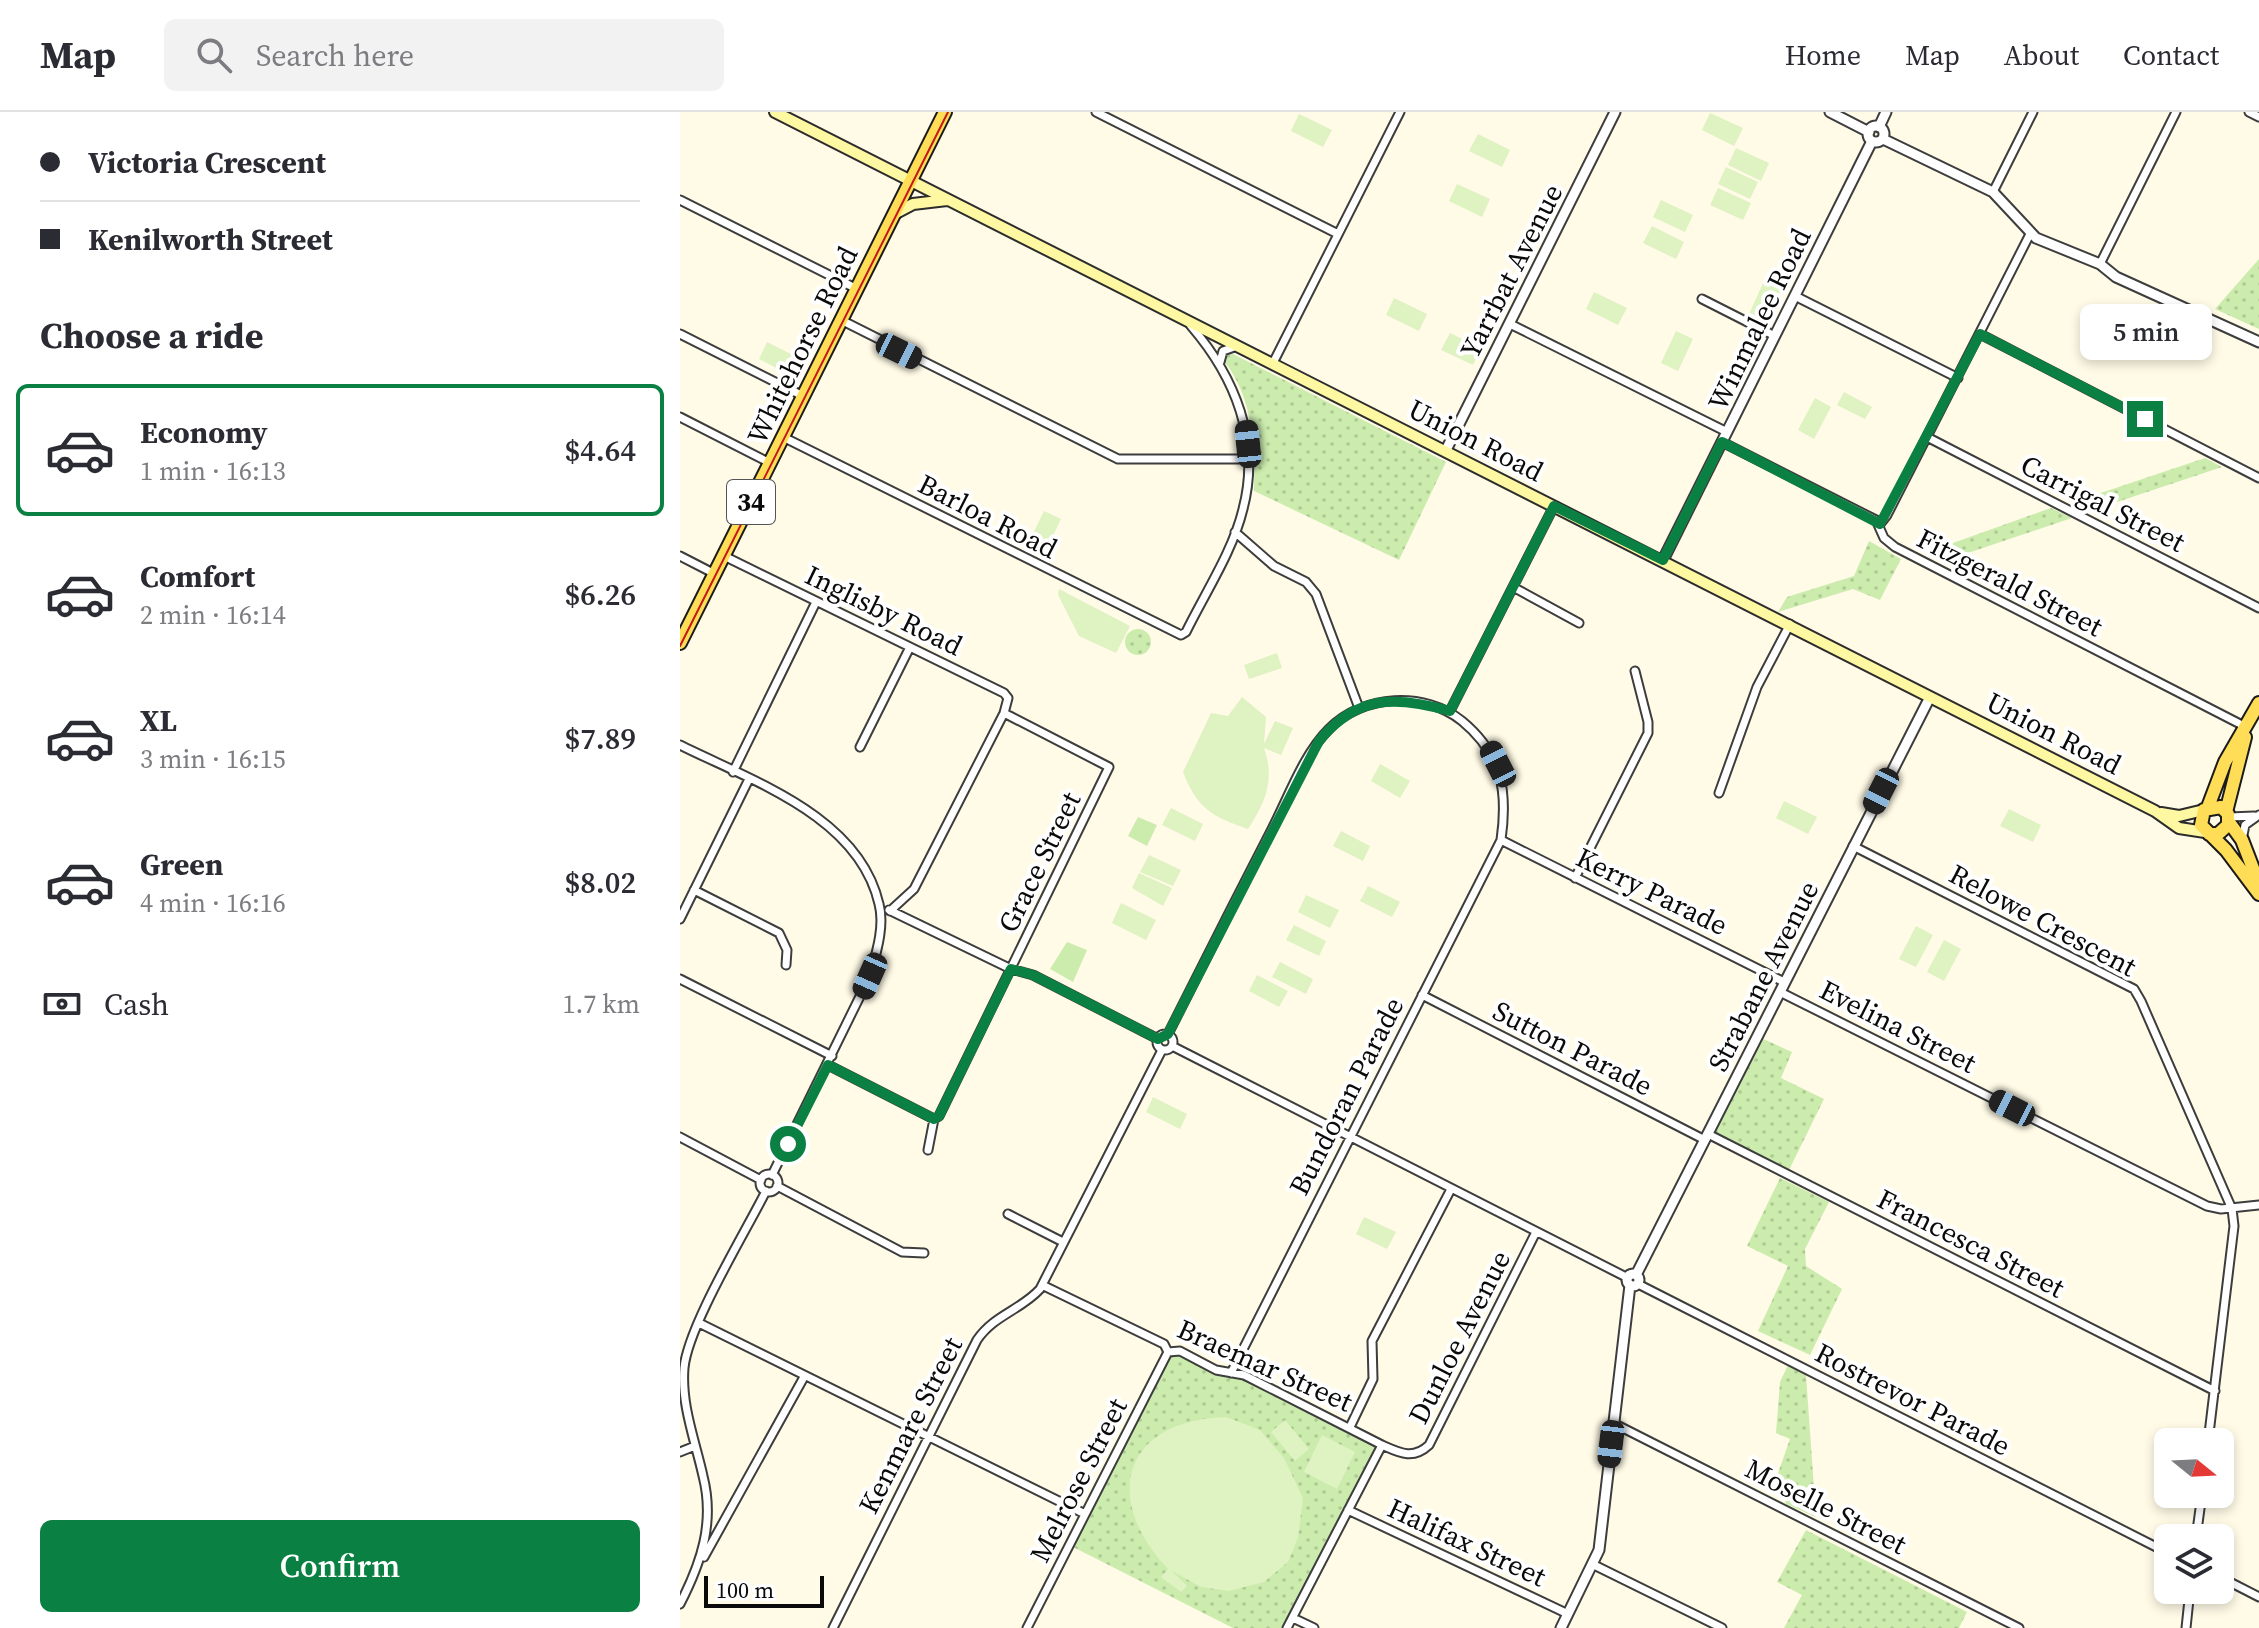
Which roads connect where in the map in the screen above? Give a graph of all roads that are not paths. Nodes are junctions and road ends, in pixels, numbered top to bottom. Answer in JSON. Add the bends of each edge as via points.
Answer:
{"nodes":[{"id":1,"x":775,"y":112,"type":"edge"},
{"id":2,"x":945,"y":112,"type":"edge"},
{"id":3,"x":1096,"y":112,"type":"edge"},
{"id":4,"x":1400,"y":112,"type":"edge"},
{"id":5,"x":1615,"y":112,"type":"edge"},
{"id":6,"x":1830,"y":112,"type":"edge"},
{"id":7,"x":1886,"y":112,"type":"edge"},
{"id":8,"x":2033,"y":112,"type":"edge"},
{"id":9,"x":2176,"y":112,"type":"edge"},
{"id":10,"x":2249,"y":112,"type":"edge"},
{"id":11,"x":2259,"y":117,"type":"edge"},
{"id":12,"x":1879,"y":127,"type":"junction"},
{"id":13,"x":1870,"y":136,"type":"junction"},
{"id":14,"x":1883,"y":139,"type":"junction"},
{"id":15,"x":911,"y":181,"type":"junction"},
{"id":16,"x":1993,"y":192,"type":"junction"},
{"id":17,"x":680,"y":200,"type":"edge"},
{"id":18,"x":949,"y":200,"type":"junction"},
{"id":19,"x":894,"y":214,"type":"junction"},
{"id":20,"x":1338,"y":234,"type":"junction"},
{"id":21,"x":2030,"y":234,"type":"junction"},
{"id":22,"x":2100,"y":264,"type":"junction"},
{"id":23,"x":857,"y":289,"type":"junction"},
{"id":24,"x":1795,"y":296,"type":"junction"},
{"id":25,"x":1702,"y":299,"type":"dead end"},
{"id":26,"x":1185,"y":318,"type":"junction"},
{"id":27,"x":841,"y":320,"type":"junction"},
{"id":28,"x":1510,"y":324,"type":"junction"},
{"id":29,"x":680,"y":334,"type":"edge"},
{"id":30,"x":1980,"y":334,"type":"junction"},
{"id":31,"x":1775,"y":336,"type":"junction"},
{"id":32,"x":2259,"y":342,"type":"edge"},
{"id":33,"x":1237,"y":346,"type":"junction"},
{"id":34,"x":1273,"y":363,"type":"junction"},
{"id":35,"x":1220,"y":365,"type":"junction"},
{"id":36,"x":1958,"y":378,"type":"junction"},
{"id":37,"x":803,"y":396,"type":"junction"},
{"id":38,"x":680,"y":417,"type":"edge"},
{"id":39,"x":1727,"y":432,"type":"junction"},
{"id":40,"x":783,"y":437,"type":"junction"},
{"id":41,"x":1927,"y":437,"type":"junction"},
{"id":42,"x":1722,"y":442,"type":"junction"},
{"id":43,"x":1446,"y":450,"type":"junction"},
{"id":44,"x":1249,"y":459,"type":"junction"},
{"id":45,"x":770,"y":463,"type":"junction"},
{"id":46,"x":2259,"y":478,"type":"edge"},
{"id":47,"x":1554,"y":506,"type":"junction"},
{"id":48,"x":1880,"y":524,"type":"junction"},
{"id":49,"x":1235,"y":532,"type":"junction"},
{"id":50,"x":680,"y":556,"type":"edge"},
{"id":51,"x":724,"y":556,"type":"junction"},
{"id":52,"x":1663,"y":560,"type":"junction"},
{"id":53,"x":715,"y":574,"type":"junction"},
{"id":54,"x":1513,"y":587,"type":"junction"},
{"id":55,"x":816,"y":602,"type":"junction"},
{"id":56,"x":2259,"y":608,"type":"edge"},
{"id":57,"x":1579,"y":623,"type":"dead end"},
{"id":58,"x":1790,"y":624,"type":"junction"},
{"id":59,"x":680,"y":643,"type":"edge"},
{"id":60,"x":910,"y":647,"type":"junction"},
{"id":61,"x":1635,"y":671,"type":"dead end"},
{"id":62,"x":1930,"y":697,"type":"junction"},
{"id":63,"x":2259,"y":703,"type":"edge"},
{"id":64,"x":1359,"y":708,"type":"junction"},
{"id":65,"x":1450,"y":711,"type":"junction"},
{"id":66,"x":1004,"y":713,"type":"junction"},
{"id":67,"x":2247,"y":728,"type":"junction"},
{"id":68,"x":680,"y":745,"type":"edge"},
{"id":69,"x":860,"y":747,"type":"dead end"},
{"id":70,"x":733,"y":772,"type":"junction"},
{"id":71,"x":749,"y":779,"type":"junction"},
{"id":72,"x":1719,"y":793,"type":"dead end"},
{"id":73,"x":2206,"y":808,"type":"junction"},
{"id":74,"x":2155,"y":811,"type":"junction"},
{"id":75,"x":2258,"y":816,"type":"edge"},
{"id":76,"x":2228,"y":817,"type":"junction"},
{"id":77,"x":2207,"y":833,"type":"junction"},
{"id":78,"x":1501,"y":840,"type":"junction"},
{"id":79,"x":2242,"y":840,"type":"junction"},
{"id":80,"x":1853,"y":846,"type":"junction"},
{"id":81,"x":1575,"y":878,"type":"junction"},
{"id":82,"x":2259,"y":884,"type":"edge"},
{"id":83,"x":694,"y":890,"type":"junction"},
{"id":84,"x":2259,"y":894,"type":"edge"},
{"id":85,"x":880,"y":906,"type":"junction"},
{"id":86,"x":890,"y":911,"type":"junction"},
{"id":87,"x":680,"y":919,"type":"edge"},
{"id":88,"x":786,"y":965,"type":"dead end"},
{"id":89,"x":1011,"y":969,"type":"junction"},
{"id":90,"x":680,"y":979,"type":"edge"},
{"id":91,"x":1782,"y":987,"type":"junction"},
{"id":92,"x":1422,"y":995,"type":"junction"},
{"id":93,"x":1168,"y":1034,"type":"junction"},
{"id":94,"x":1158,"y":1039,"type":"junction"},
{"id":95,"x":1172,"y":1046,"type":"junction"},
{"id":96,"x":1162,"y":1050,"type":"junction"},
{"id":97,"x":832,"y":1056,"type":"junction"},
{"id":98,"x":828,"y":1065,"type":"junction"},
{"id":99,"x":934,"y":1119,"type":"junction"},
{"id":100,"x":680,"y":1137,"type":"edge"},
{"id":101,"x":1351,"y":1137,"type":"junction"},
{"id":102,"x":1706,"y":1137,"type":"junction"},
{"id":103,"x":928,"y":1150,"type":"dead end"},
{"id":104,"x":772,"y":1175,"type":"junction"},
{"id":105,"x":761,"y":1180,"type":"junction"},
{"id":106,"x":777,"y":1186,"type":"junction"},
{"id":107,"x":1451,"y":1189,"type":"junction"},
{"id":108,"x":766,"y":1191,"type":"junction"},
{"id":109,"x":2259,"y":1205,"type":"edge"},
{"id":110,"x":2232,"y":1209,"type":"junction"},
{"id":111,"x":1008,"y":1214,"type":"dead end"},
{"id":112,"x":1536,"y":1232,"type":"junction"},
{"id":113,"x":1063,"y":1242,"type":"junction"},
{"id":114,"x":924,"y":1253,"type":"dead end"},
{"id":115,"x":1633,"y":1280,"type":"junction"},
{"id":116,"x":1042,"y":1285,"type":"junction"},
{"id":117,"x":699,"y":1323,"type":"junction"},
{"id":118,"x":680,"y":1339,"type":"edge"},
{"id":119,"x":690,"y":1345,"type":"junction"},
{"id":120,"x":1168,"y":1352,"type":"junction"},
{"id":121,"x":1231,"y":1373,"type":"junction"},
{"id":122,"x":804,"y":1377,"type":"junction"},
{"id":123,"x":2215,"y":1391,"type":"junction"},
{"id":124,"x":1613,"y":1423,"type":"junction"},
{"id":125,"x":1350,"y":1427,"type":"junction"},
{"id":126,"x":2210,"y":1428,"type":"edge"},
{"id":127,"x":928,"y":1438,"type":"junction"},
{"id":128,"x":1382,"y":1445,"type":"junction"},
{"id":129,"x":695,"y":1446,"type":"junction"},
{"id":130,"x":680,"y":1452,"type":"edge"},
{"id":131,"x":1348,"y":1510,"type":"junction"},
{"id":132,"x":1083,"y":1513,"type":"junction"},
{"id":133,"x":2154,"y":1546,"type":"edge"},
{"id":134,"x":701,"y":1563,"type":"junction"},
{"id":135,"x":1592,"y":1564,"type":"junction"},
{"id":136,"x":2234,"y":1584,"type":"edge"},
{"id":137,"x":2259,"y":1597,"type":"edge"},
{"id":138,"x":680,"y":1604,"type":"edge"},
{"id":139,"x":2189,"y":1604,"type":"edge"},
{"id":140,"x":1568,"y":1614,"type":"junction"},
{"id":141,"x":1293,"y":1618,"type":"junction"},
{"id":142,"x":833,"y":1628,"type":"edge"},
{"id":143,"x":1027,"y":1628,"type":"edge"},
{"id":144,"x":1287,"y":1628,"type":"edge"},
{"id":145,"x":1314,"y":1628,"type":"edge"},
{"id":146,"x":1561,"y":1628,"type":"edge"},
{"id":147,"x":1722,"y":1628,"type":"edge"},
{"id":148,"x":2019,"y":1628,"type":"edge"},
{"id":149,"x":2186,"y":1628,"type":"edge"}],
"edges":[{"from":1,"to":15,"type":"main road","name":"Union Road"},
{"from":2,"to":15,"type":"main road","name":"Whitehorse Road","number":"34"},
{"from":3,"to":20,"type":"street"},
{"from":4,"to":20,"type":"street"},
{"from":5,"to":28,"type":"street","name":"Yarrbat Avenue"},
{"from":6,"to":13,"type":"street"},
{"from":7,"to":12,"type":"street"},
{"from":8,"to":16,"type":"street"},
{"from":9,"to":22,"type":"street"},
{"from":10,"to":11,"type":"street"},
{"from":12,"to":13,"type":"street"},
{"from":12,"to":14,"type":"street"},
{"from":13,"to":14,"type":"street"},
{"from":13,"to":24,"type":"street","name":"Winmalee Road"},
{"from":14,"to":16,"type":"street"},
{"from":15,"to":18,"type":"main road","name":"Union Road"},
{"from":15,"to":19,"type":"main road","name":"Whitehorse Road","number":"34"},
{"from":16,"to":21,"type":"street"},
{"from":17,"to":23,"type":"street"},
{"from":18,"to":19,"type":"main road","via":[[913,204]]},
{"from":18,"to":26,"type":"main road","name":"Union Road"},
{"from":19,"to":23,"type":"main road","name":"Whitehorse Road","number":"34"},
{"from":20,"to":34,"type":"street"},
{"from":21,"to":22,"type":"street"},
{"from":21,"to":30,"type":"street"},
{"from":22,"to":32,"type":"street","via":[[2116,277]]},
{"from":23,"to":27,"type":"main road","name":"Whitehorse Road","number":"34"},
{"from":24,"to":31,"type":"street","name":"Winmalee Road"},
{"from":24,"to":36,"type":"street"},
{"from":25,"to":31,"type":"street"},
{"from":26,"to":33,"type":"main road","name":"Union Road"},
{"from":26,"to":35,"type":"street"},
{"from":27,"to":37,"type":"main road","name":"Whitehorse Road","number":"34"},
{"from":27,"to":44,"type":"street","via":[[1118,459]]},
{"from":28,"to":39,"type":"street"},
{"from":28,"to":43,"type":"street","name":"Yarrbat Avenue"},
{"from":29,"to":37,"type":"street"},
{"from":30,"to":36,"type":"street"},
{"from":30,"to":46,"type":"street"},
{"from":31,"to":39,"type":"street","name":"Winmalee Road"},
{"from":33,"to":34,"type":"main road","name":"Union Road"},
{"from":33,"to":35,"type":"street","via":[[1223,351]]},
{"from":34,"to":43,"type":"main road","name":"Union Road"},
{"from":35,"to":44,"type":"street","via":[[1238,398]]},
{"from":36,"to":41,"type":"street"},
{"from":37,"to":40,"type":"main road","name":"Whitehorse Road","number":"34"},
{"from":38,"to":45,"type":"street"},
{"from":39,"to":42,"type":"street","name":"Winmalee Road"},
{"from":40,"to":45,"type":"main road","name":"Whitehorse Road","number":"34"},
{"from":40,"to":49,"type":"street","name":"Barloa Road","via":[[1174,633],[1186,632]]},
{"from":41,"to":48,"type":"street"},
{"from":41,"to":56,"type":"street","name":"Carrigal Street"},
{"from":42,"to":48,"type":"street","name":"Fitzgerald Street"},
{"from":42,"to":52,"type":"street","name":"Winmalee Road"},
{"from":43,"to":47,"type":"main road","name":"Union Road"},
{"from":44,"to":49,"type":"street"},
{"from":45,"to":51,"type":"main road","name":"Whitehorse Road","number":"34"},
{"from":47,"to":52,"type":"main road","name":"Union Road"},
{"from":47,"to":54,"type":"street"},
{"from":48,"to":67,"type":"street","name":"Fitzgerald Street","via":[[1884,538],[1895,547]]},
{"from":49,"to":64,"type":"street","via":[[1316,594]]},
{"from":50,"to":53,"type":"street"},
{"from":51,"to":53,"type":"main road","name":"Whitehorse Road","number":"34"},
{"from":51,"to":55,"type":"street","name":"Inglisby Road"},
{"from":52,"to":58,"type":"main road","name":"Union Road"},
{"from":53,"to":59,"type":"main road","name":"Whitehorse Road","number":"34"},
{"from":54,"to":57,"type":"street"},
{"from":54,"to":65,"type":"street"},
{"from":55,"to":60,"type":"street","name":"Inglisby Road"},
{"from":55,"to":70,"type":"street"},
{"from":58,"to":62,"type":"main road","name":"Union Road"},
{"from":58,"to":72,"type":"street","via":[[1757,687]]},
{"from":60,"to":66,"type":"street","name":"Inglisby Road","via":[[1004,693]]},
{"from":60,"to":69,"type":"street"},
{"from":61,"to":81,"type":"street","via":[[1648,733]]},
{"from":62,"to":74,"type":"main road","name":"Union Road"},
{"from":62,"to":80,"type":"street","name":"Strabane Avenue"},
{"from":63,"to":67,"type":"main road"},
{"from":64,"to":65,"type":"street","via":[[1394,700]]},
{"from":64,"to":93,"type":"street","via":[[1330,728],[1302,770]]},
{"from":65,"to":78,"type":"street","via":[[1480,737],[1498,764],[1505,792]]},
{"from":66,"to":86,"type":"street","via":[[914,889]]},
{"from":66,"to":89,"type":"street","name":"Grace Street","via":[[1109,767]]},
{"from":67,"to":73,"type":"main road","via":[[2225,762]]},
{"from":67,"to":76,"type":"main road"},
{"from":68,"to":70,"type":"street"},
{"from":70,"to":71,"type":"street"},
{"from":71,"to":83,"type":"street"},
{"from":71,"to":85,"type":"street","via":[[843,837],[862,863]]},
{"from":73,"to":74,"type":"main road","name":"Union Road","via":[[2179,816]]},
{"from":73,"to":76,"type":"main road","via":[[2218,806]]},
{"from":73,"to":77,"type":"main road","via":[[2200,821]]},
{"from":74,"to":77,"type":"main road","name":"Union Road","via":[[2179,828]]},
{"from":75,"to":76,"type":"street"},
{"from":75,"to":79,"type":"street","via":[[2245,825]]},
{"from":76,"to":77,"type":"main road","via":[[2221,833]]},
{"from":76,"to":79,"type":"main road"},
{"from":77,"to":84,"type":"main road"},
{"from":78,"to":81,"type":"street","name":"Kerry Parade"},
{"from":78,"to":92,"type":"street","name":"Bundoran Parade"},
{"from":79,"to":82,"type":"main road"},
{"from":80,"to":91,"type":"street","name":"Strabane Avenue"},
{"from":80,"to":110,"type":"street","name":"Relowe Crescent","via":[[2134,989]]},
{"from":81,"to":91,"type":"street","name":"Kerry Parade"},
{"from":83,"to":87,"type":"street"},
{"from":83,"to":88,"type":"street","via":[[779,933],[787,950]]},
{"from":85,"to":86,"type":"street"},
{"from":85,"to":97,"type":"street","via":[[870,976]]},
{"from":86,"to":89,"type":"street"},
{"from":89,"to":94,"type":"street","via":[[1033,975]]},
{"from":89,"to":99,"type":"street","name":"Grace Street"},
{"from":90,"to":97,"type":"street"},
{"from":91,"to":102,"type":"street","name":"Strabane Avenue"},
{"from":91,"to":110,"type":"street","name":"Evelina Street","via":[[2207,1206]]},
{"from":92,"to":101,"type":"street","name":"Bundoran Parade"},
{"from":92,"to":102,"type":"street","name":"Sutton Parade"},
{"from":93,"to":94,"type":"street"},
{"from":93,"to":95,"type":"street"},
{"from":94,"to":96,"type":"street"},
{"from":95,"to":96,"type":"street"},
{"from":95,"to":101,"type":"street","name":"Rostrevor Parade"},
{"from":96,"to":113,"type":"street","name":"Kenmare Street"},
{"from":97,"to":98,"type":"street"},
{"from":98,"to":99,"type":"street"},
{"from":98,"to":104,"type":"street"},
{"from":99,"to":103,"type":"street","name":"Grace Street"},
{"from":100,"to":105,"type":"street"},
{"from":101,"to":107,"type":"street","name":"Rostrevor Parade"},
{"from":101,"to":121,"type":"street","name":"Bundoran Parade"},
{"from":102,"to":115,"type":"street","name":"Strabane Avenue"},
{"from":102,"to":123,"type":"street","name":"Francesca Street"},
{"from":104,"to":105,"type":"street"},
{"from":104,"to":106,"type":"street"},
{"from":105,"to":108,"type":"street"},
{"from":106,"to":108,"type":"street"},
{"from":106,"to":114,"type":"street","via":[[902,1252]]},
{"from":107,"to":112,"type":"street","name":"Rostrevor Parade"},
{"from":107,"to":125,"type":"street","via":[[1372,1341],[1373,1379]]},
{"from":108,"to":117,"type":"street"},
{"from":109,"to":110,"type":"street","name":"Evelina Street"},
{"from":110,"to":123,"type":"street","name":"Relowe Crescent"},
{"from":111,"to":113,"type":"street"},
{"from":112,"to":115,"type":"street","name":"Rostrevor Parade"},
{"from":112,"to":128,"type":"street","name":"Dunloe Avenue","via":[[1429,1445],[1420,1453],[1402,1455]]},
{"from":113,"to":116,"type":"street","name":"Kenmare Street"},
{"from":115,"to":124,"type":"street","name":"Strabane Avenue"},
{"from":115,"to":133,"type":"street","name":"Rostrevor Parade"},
{"from":116,"to":120,"type":"street","name":"Braemar Street","via":[[1164,1344]]},
{"from":116,"to":127,"type":"street","name":"Kenmare Street","via":[[1032,1298],[985,1329]]},
{"from":117,"to":119,"type":"street"},
{"from":117,"to":122,"type":"street"},
{"from":118,"to":119,"type":"street"},
{"from":119,"to":129,"type":"street","via":[[684,1367],[685,1405]]},
{"from":120,"to":121,"type":"street","name":"Braemar Street","via":[[1180,1351]]},
{"from":120,"to":132,"type":"street","name":"Melrose Street"},
{"from":121,"to":125,"type":"street","name":"Braemar Street"},
{"from":122,"to":127,"type":"street"},
{"from":122,"to":134,"type":"street"},
{"from":123,"to":126,"type":"street","name":"Relowe Crescent"},
{"from":124,"to":135,"type":"street","name":"Strabane Avenue","via":[[1599,1550]]},
{"from":124,"to":148,"type":"street","name":"Moselle Street"},
{"from":125,"to":128,"type":"street","name":"Braemar Street"},
{"from":127,"to":132,"type":"street"},
{"from":127,"to":142,"type":"street","name":"Kenmare Street"},
{"from":128,"to":131,"type":"street","name":"Dunloe Avenue"},
{"from":129,"to":130,"type":"street"},
{"from":129,"to":134,"type":"street","via":[[708,1518]]},
{"from":131,"to":140,"type":"street","name":"Halifax Street"},
{"from":131,"to":141,"type":"street","name":"Dunloe Avenue"},
{"from":132,"to":143,"type":"street","name":"Melrose Street"},
{"from":134,"to":138,"type":"street"},
{"from":135,"to":140,"type":"street","name":"Strabane Avenue"},
{"from":135,"to":147,"type":"street"},
{"from":136,"to":137,"type":"street"},
{"from":139,"to":149,"type":"street"},
{"from":140,"to":146,"type":"street","name":"Strabane Avenue"},
{"from":141,"to":144,"type":"street","name":"Dunloe Avenue"},
{"from":141,"to":145,"type":"street"}]}
